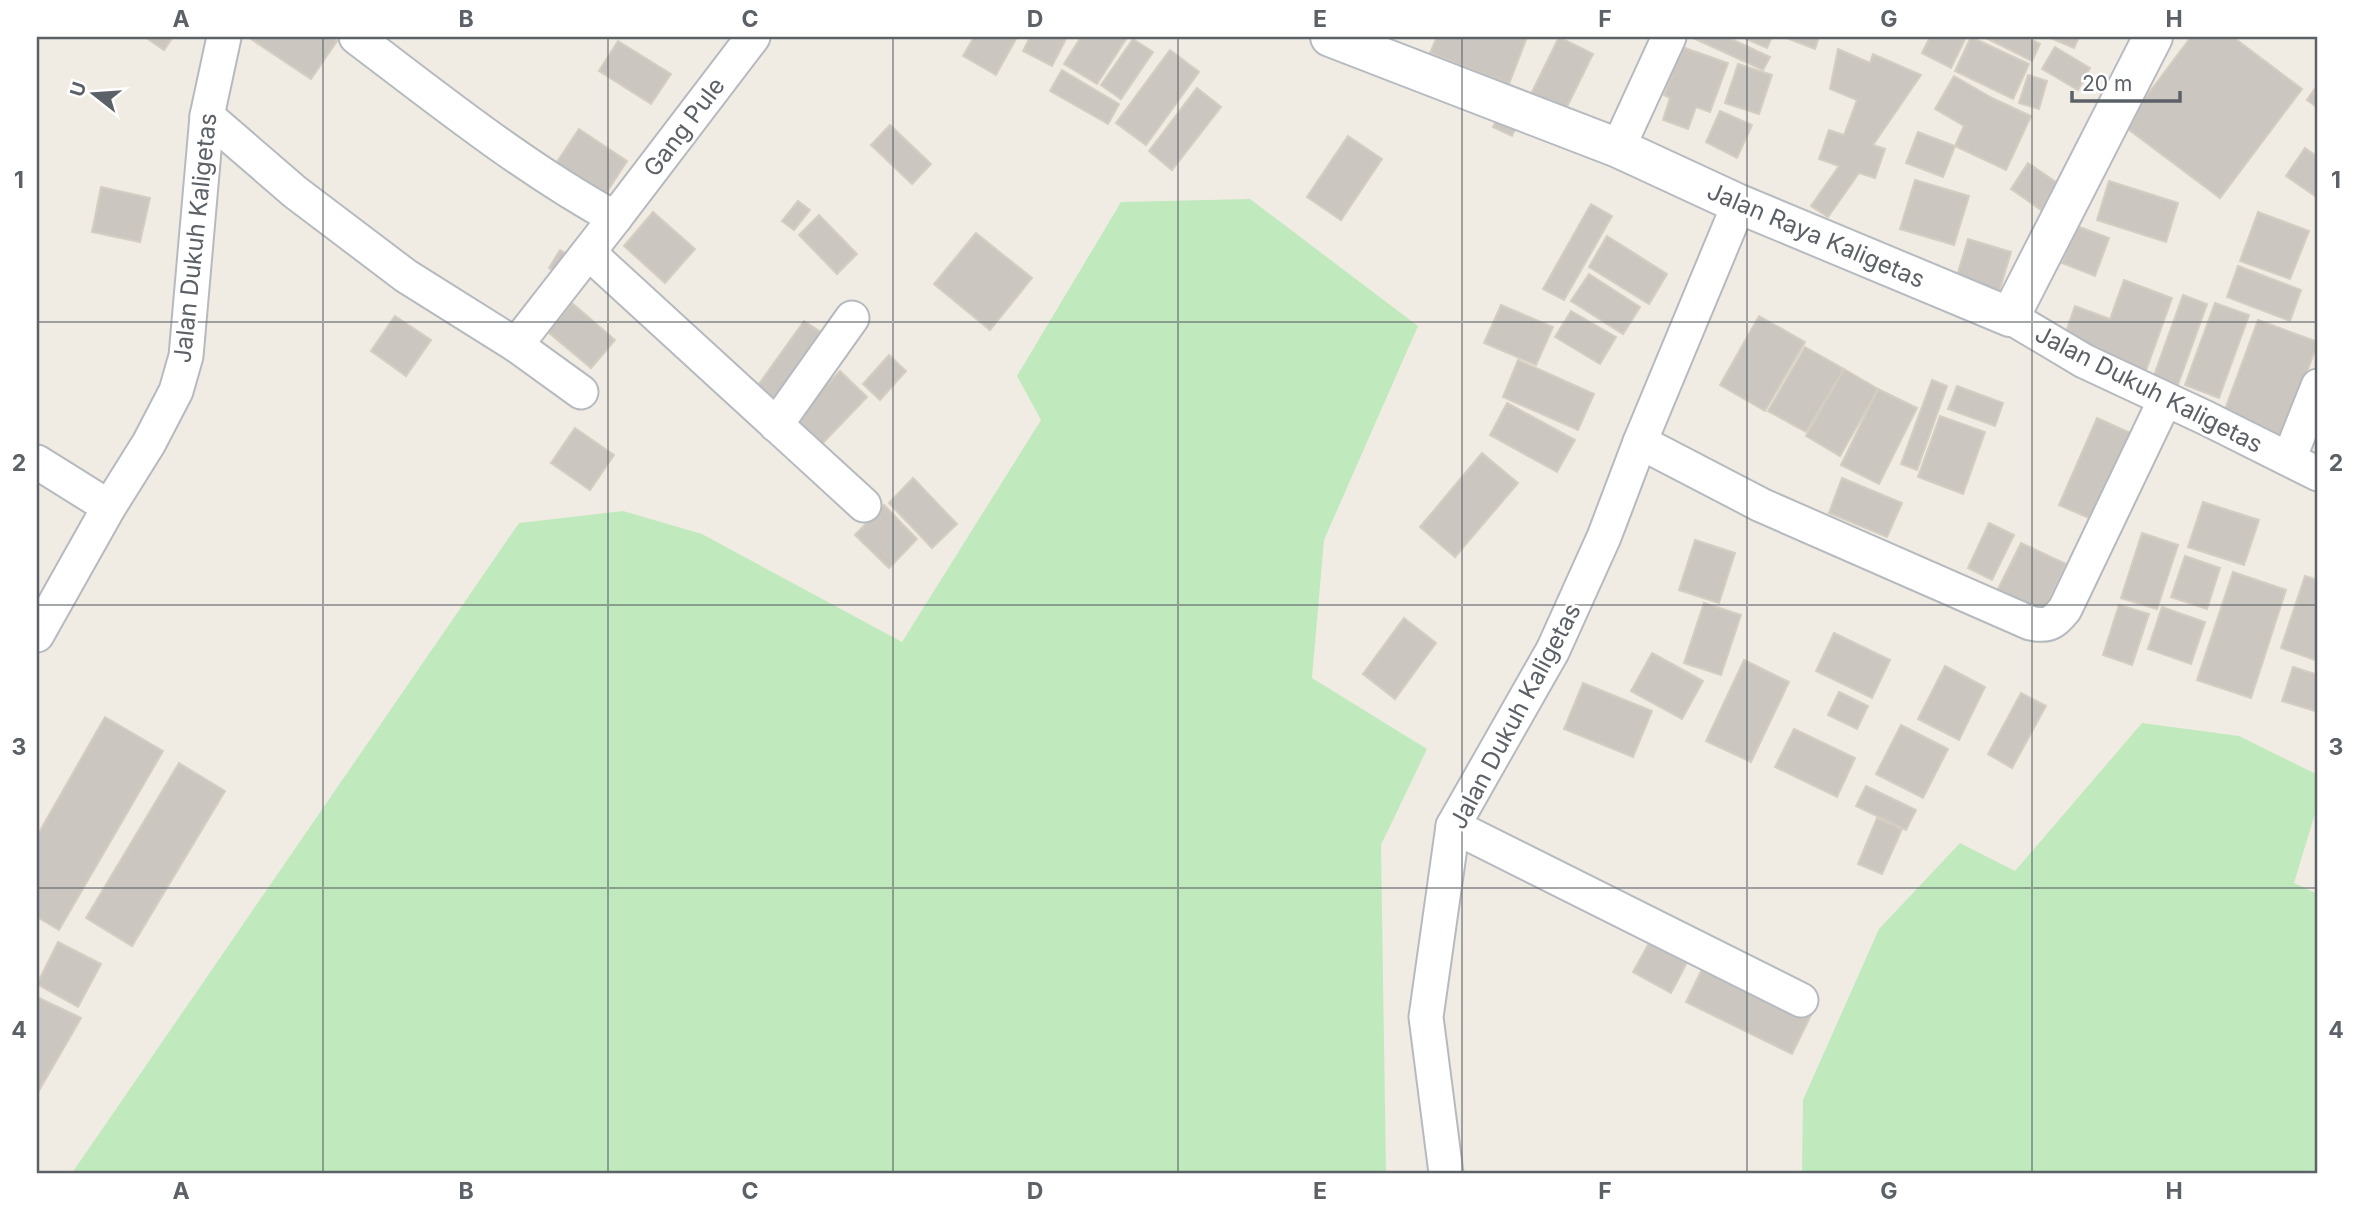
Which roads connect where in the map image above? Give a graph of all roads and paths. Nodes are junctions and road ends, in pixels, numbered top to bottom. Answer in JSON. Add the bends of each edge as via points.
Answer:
{"nodes":[{"id":1,"x":225,"y":37,"type":"edge"},
{"id":2,"x":356,"y":37,"type":"edge"},
{"id":3,"x":753,"y":37,"type":"edge"},
{"id":4,"x":1669,"y":37,"type":"edge"},
{"id":5,"x":2153,"y":37,"type":"edge"},
{"id":6,"x":1354,"y":41,"type":"edge"},
{"id":7,"x":207,"y":116,"type":"junction"},
{"id":8,"x":1618,"y":148,"type":"junction"},
{"id":9,"x":1739,"y":204,"type":"junction"},
{"id":10,"x":615,"y":218,"type":"junction"},
{"id":11,"x":589,"y":253,"type":"junction"},
{"id":12,"x":2010,"y":317,"type":"junction"},
{"id":13,"x":852,"y":318,"type":"dead end"},
{"id":14,"x":516,"y":345,"type":"junction"},
{"id":15,"x":2318,"y":387,"type":"edge"},
{"id":16,"x":581,"y":392,"type":"dead end"},
{"id":17,"x":2165,"y":400,"type":"junction"},
{"id":18,"x":776,"y":425,"type":"junction"},
{"id":19,"x":1640,"y":442,"type":"junction"},
{"id":20,"x":2289,"y":459,"type":"junction"},
{"id":21,"x":37,"y":461,"type":"edge"},
{"id":22,"x":2318,"y":474,"type":"edge"},
{"id":23,"x":864,"y":505,"type":"dead end"},
{"id":24,"x":109,"y":507,"type":"junction"},
{"id":25,"x":37,"y":635,"type":"edge"},
{"id":26,"x":1453,"y":826,"type":"junction"},
{"id":27,"x":1801,"y":1000,"type":"dead end"},
{"id":28,"x":1446,"y":1173,"type":"edge"}],
"edges":[{"from":1,"to":7,"type":"street","name":"Jalan Dukuh Kaligetas"},
{"from":2,"to":10,"type":"street","via":[[576,197]]},
{"from":3,"to":10,"type":"street","name":"Gang Pule"},
{"from":4,"to":8,"type":"street"},
{"from":5,"to":12,"type":"main road"},
{"from":6,"to":8,"type":"main road","name":"Jalan Raya Kaligetas"},
{"from":7,"to":14,"type":"street","via":[[295,192],[397,270]]},
{"from":7,"to":24,"type":"street","name":"Jalan Dukuh Kaligetas","via":[[186,356],[176,391]]},
{"from":8,"to":9,"type":"main road","name":"Jalan Raya Kaligetas"},
{"from":9,"to":12,"type":"main road","name":"Jalan Raya Kaligetas"},
{"from":9,"to":19,"type":"street","name":"Jalan Dukuh Kaligetas"},
{"from":10,"to":11,"type":"street","name":"Gang Pule"},
{"from":11,"to":14,"type":"street","name":"Gang Pule"},
{"from":11,"to":18,"type":"street"},
{"from":12,"to":17,"type":"street","name":"Jalan Dukuh Kaligetas","via":[[2084,361]]},
{"from":13,"to":18,"type":"street"},
{"from":14,"to":16,"type":"street"},
{"from":15,"to":20,"type":"street","name":"Jalan Dukuh Kaligetas"},
{"from":17,"to":19,"type":"street","via":[[2065,609],[2044,626],[1761,505]]},
{"from":17,"to":20,"type":"street","name":"Jalan Dukuh Kaligetas"},
{"from":18,"to":23,"type":"street"},
{"from":19,"to":26,"type":"street","name":"Jalan Dukuh Kaligetas","via":[[1553,650]]},
{"from":20,"to":22,"type":"street","name":"Jalan Dukuh Kaligetas"},
{"from":21,"to":24,"type":"street"},
{"from":24,"to":25,"type":"street","name":"Jalan Dukuh Kaligetas"},
{"from":26,"to":27,"type":"street"},
{"from":26,"to":28,"type":"street","name":"Jalan Dukuh Kaligetas","via":[[1426,1017]]}]}
